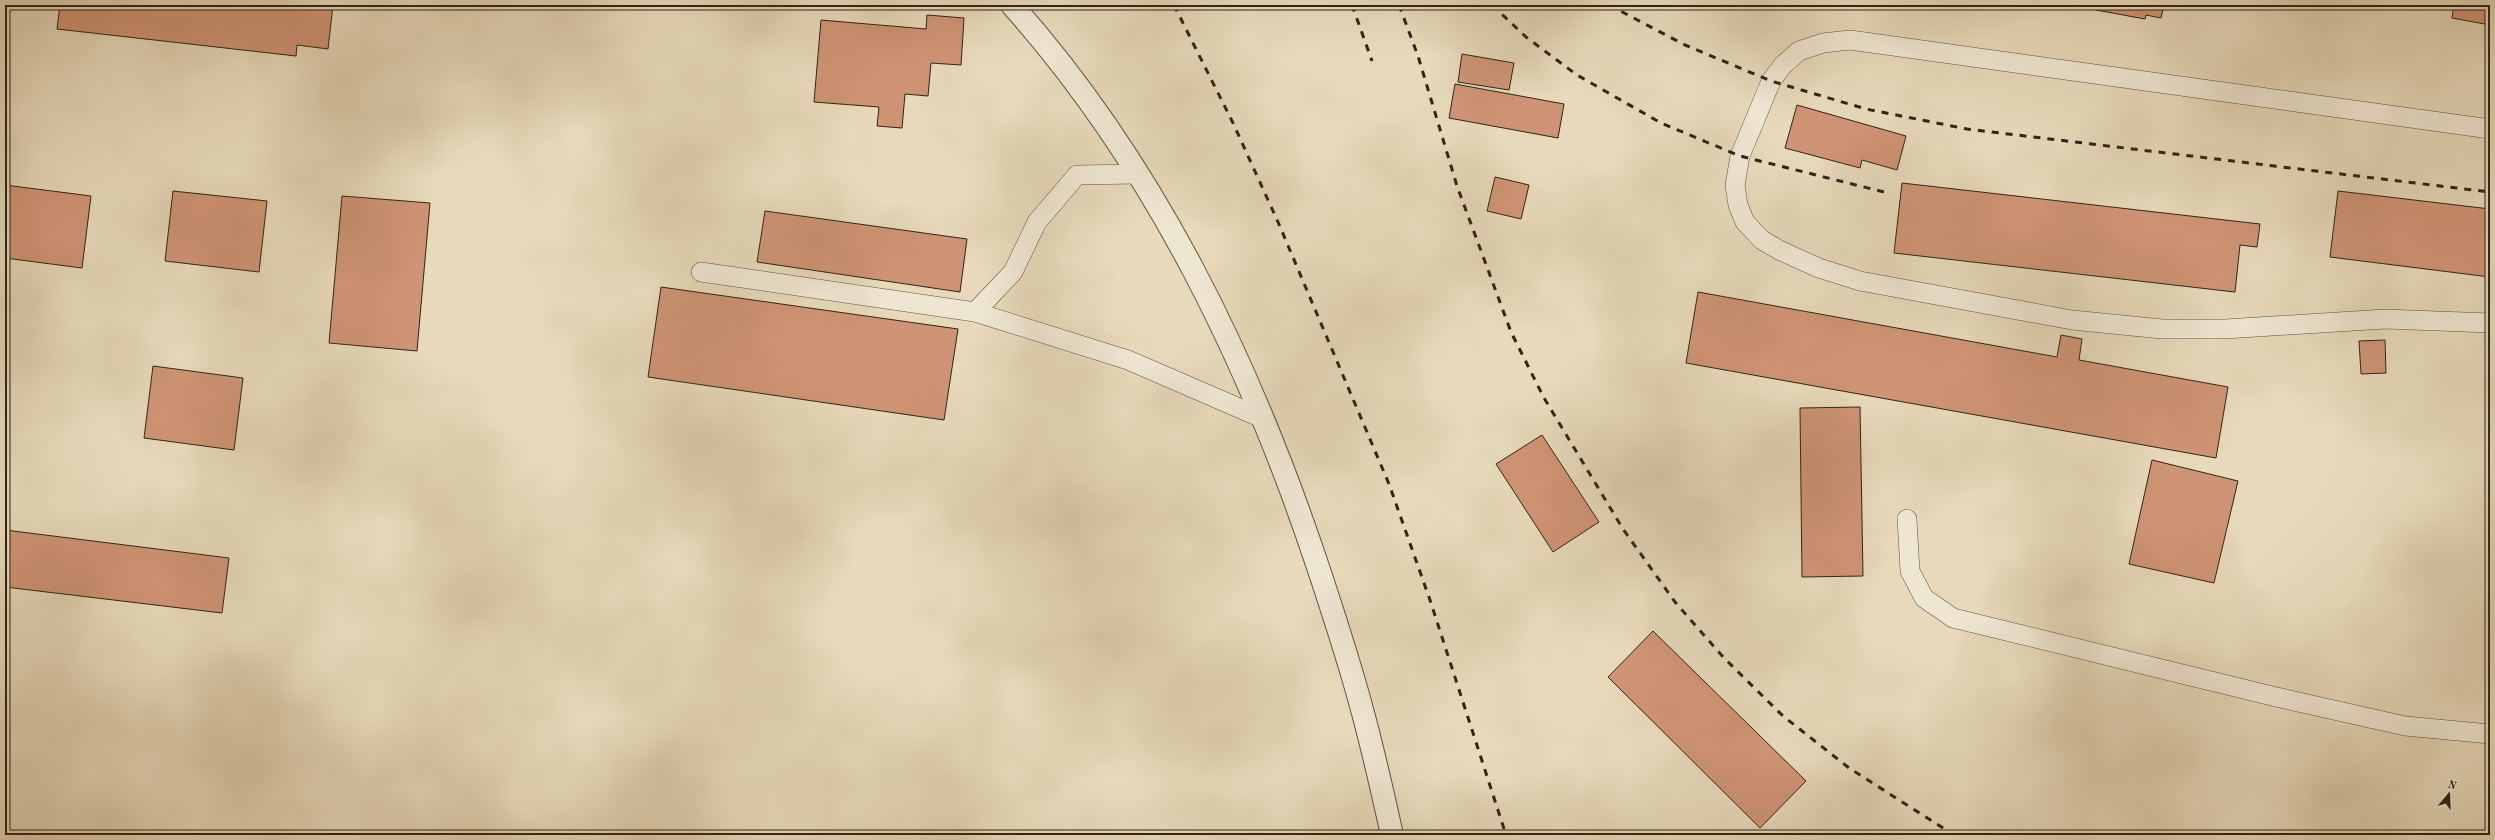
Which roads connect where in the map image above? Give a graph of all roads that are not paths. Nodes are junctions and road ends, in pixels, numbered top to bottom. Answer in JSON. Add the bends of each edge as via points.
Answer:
{"nodes":[{"id":1,"x":1012,"y":5,"type":"edge"},
{"id":2,"x":2490,"y":129,"type":"edge"},
{"id":3,"x":1137,"y":174,"type":"junction"},
{"id":4,"x":701,"y":272,"type":"dead end"},
{"id":5,"x":975,"y":312,"type":"junction"},
{"id":6,"x":2490,"y":323,"type":"edge"},
{"id":7,"x":1262,"y":418,"type":"junction"},
{"id":8,"x":1907,"y":519,"type":"dead end"},
{"id":9,"x":2490,"y":734,"type":"edge"},
{"id":10,"x":1392,"y":835,"type":"edge"}],
"edges":[{"from":1,"to":3,"type":"street","via":[[1061,64]]},
{"from":2,"to":6,"type":"lane","via":[[1850,40],[1823,43],[1799,50],[1783,65],[1771,81],[1740,156],[1736,185],[1738,205],[1745,222],[1762,240],[1819,268],[1868,282],[2072,320],[2162,329],[2225,329],[2385,319]]},
{"from":3,"to":5,"type":"lane","via":[[1077,175],[1037,222],[1013,272]]},
{"from":3,"to":7,"type":"street","via":[[1204,288]]},
{"from":4,"to":5,"type":"lane"},
{"from":5,"to":7,"type":"lane","via":[[1128,360]]},
{"from":7,"to":10,"type":"street","via":[[1300,515],[1333,613],[1363,712]]},
{"from":8,"to":9,"type":"lane","via":[[1910,571],[1924,598],[1953,618],[2405,726]]}]}
